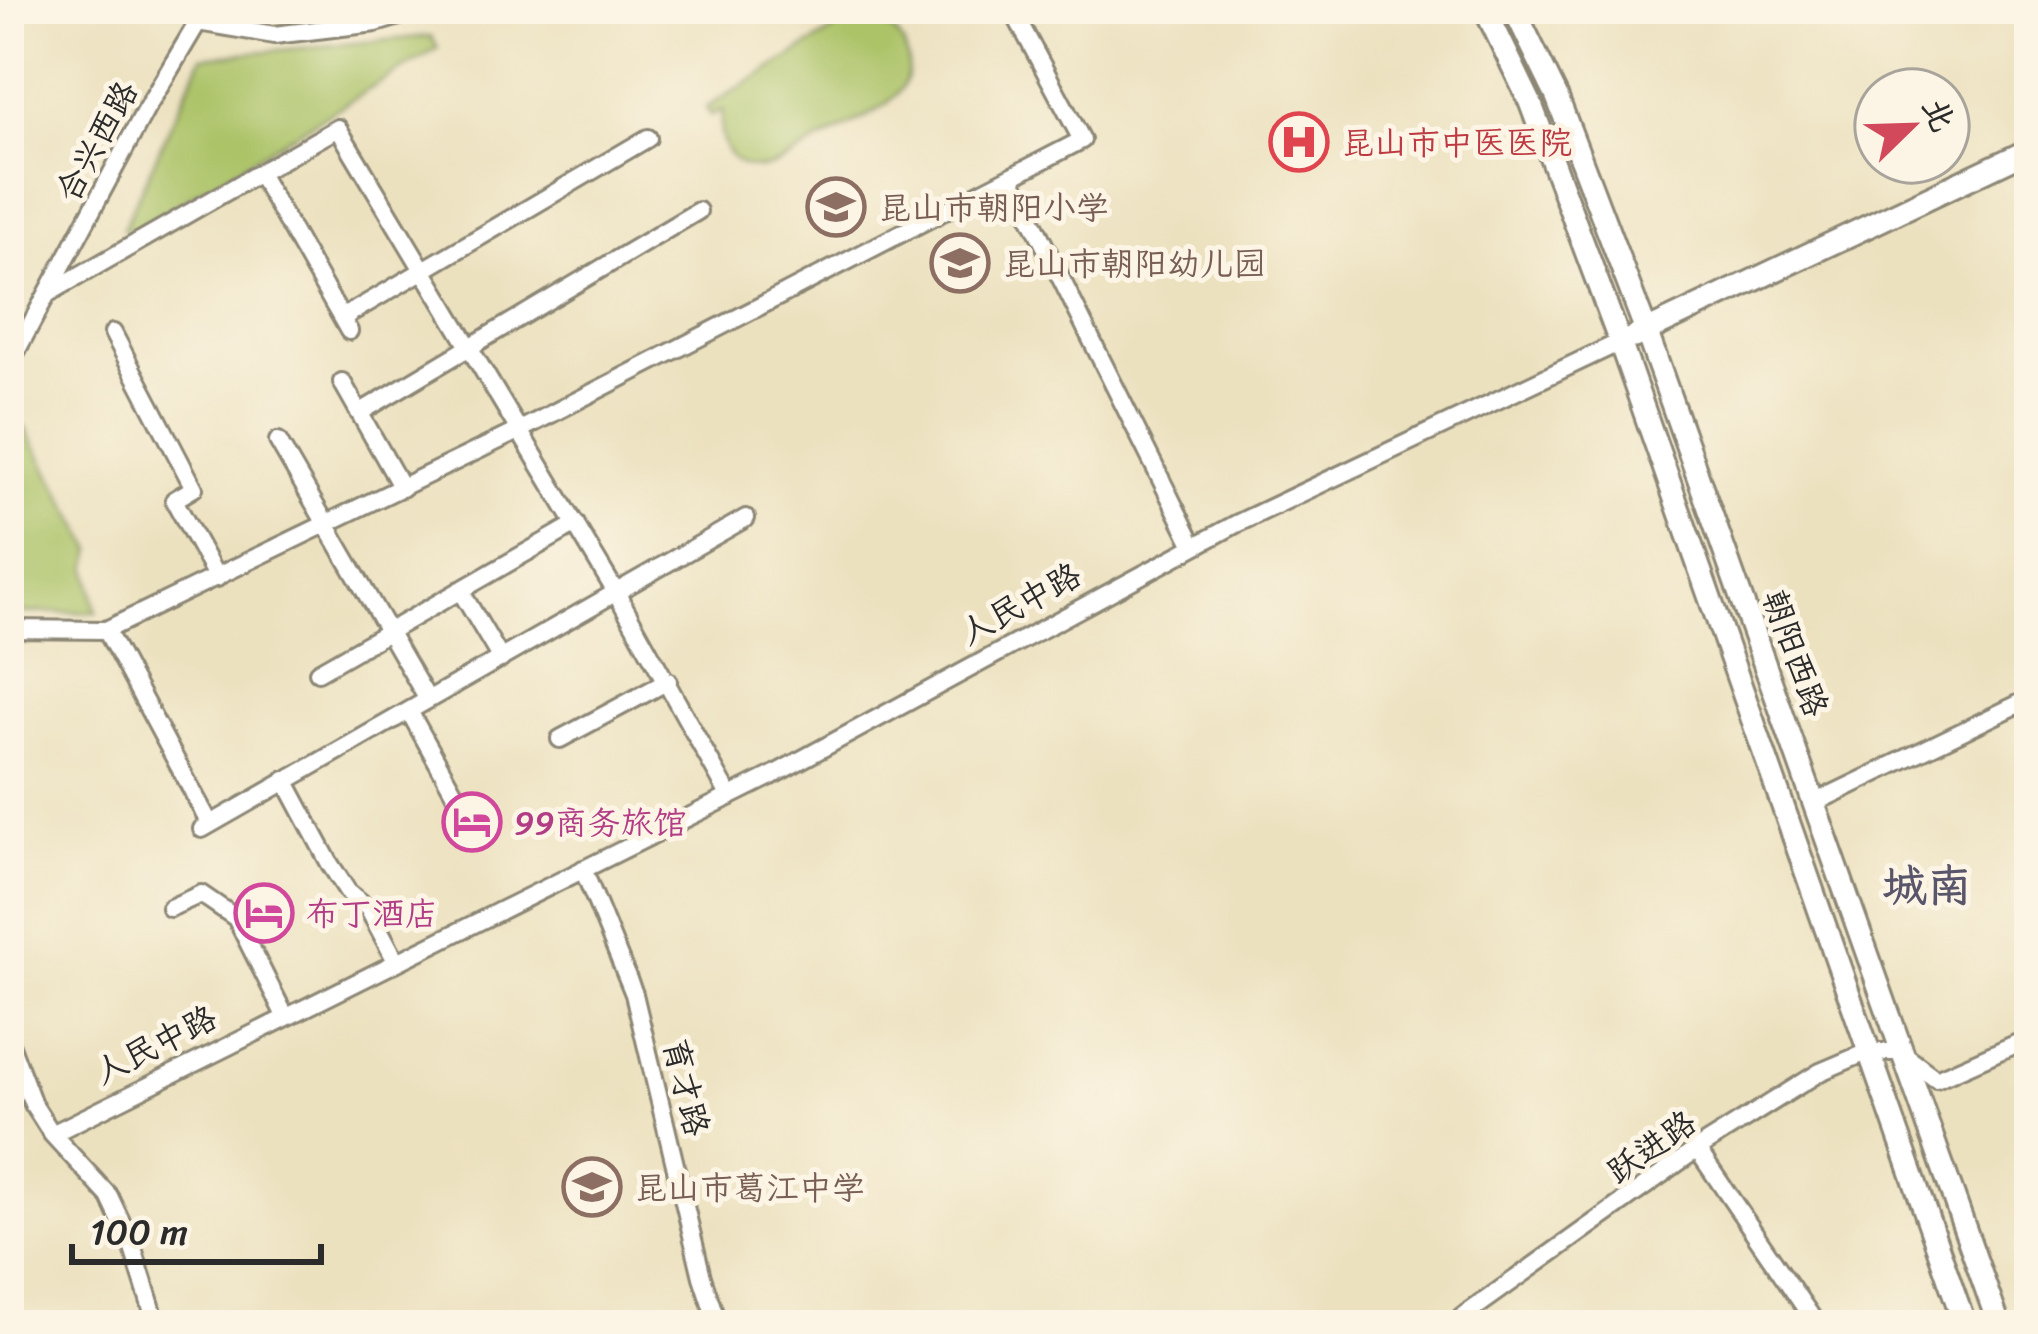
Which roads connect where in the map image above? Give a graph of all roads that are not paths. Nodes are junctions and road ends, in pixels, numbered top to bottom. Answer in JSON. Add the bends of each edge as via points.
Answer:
{"nodes":[{"id":1,"x":423,"y":9,"type":"edge"},
{"id":2,"x":1012,"y":9,"type":"edge"},
{"id":3,"x":1485,"y":9,"type":"edge"},
{"id":4,"x":1514,"y":9,"type":"edge"},
{"id":5,"x":197,"y":15,"type":"edge"},
{"id":6,"x":648,"y":138,"type":"dead end"},
{"id":7,"x":2029,"y":150,"type":"edge"},
{"id":8,"x":260,"y":172,"type":"junction"},
{"id":9,"x":1011,"y":178,"type":"junction"},
{"id":10,"x":698,"y":211,"type":"dead end"},
{"id":11,"x":424,"y":271,"type":"junction"},
{"id":12,"x":47,"y":294,"type":"junction"},
{"id":13,"x":113,"y":333,"type":"dead end"},
{"id":14,"x":1647,"y":333,"type":"junction"},
{"id":15,"x":1620,"y":342,"type":"junction"},
{"id":16,"x":470,"y":346,"type":"junction"},
{"id":17,"x":9,"y":365,"type":"edge"},
{"id":18,"x":342,"y":382,"type":"dead end"},
{"id":19,"x":358,"y":413,"type":"junction"},
{"id":20,"x":520,"y":430,"type":"junction"},
{"id":21,"x":278,"y":441,"type":"dead end"},
{"id":22,"x":402,"y":488,"type":"junction"},
{"id":23,"x":746,"y":518,"type":"dead end"},
{"id":24,"x":576,"y":524,"type":"junction"},
{"id":25,"x":327,"y":526,"type":"junction"},
{"id":26,"x":1194,"y":546,"type":"junction"},
{"id":27,"x":217,"y":578,"type":"junction"},
{"id":28,"x":460,"y":590,"type":"junction"},
{"id":29,"x":617,"y":594,"type":"junction"},
{"id":30,"x":9,"y":629,"type":"edge"},
{"id":31,"x":106,"y":629,"type":"junction"},
{"id":32,"x":388,"y":632,"type":"junction"},
{"id":33,"x":501,"y":659,"type":"junction"},
{"id":34,"x":318,"y":672,"type":"dead end"},
{"id":35,"x":668,"y":681,"type":"junction"},
{"id":36,"x":2029,"y":699,"type":"edge"},
{"id":37,"x":428,"y":700,"type":"junction"},
{"id":38,"x":409,"y":711,"type":"junction"},
{"id":39,"x":560,"y":739,"type":"dead end"},
{"id":40,"x":285,"y":780,"type":"junction"},
{"id":41,"x":730,"y":796,"type":"junction"},
{"id":42,"x":1814,"y":803,"type":"junction"},
{"id":43,"x":466,"y":814,"type":"dead end"},
{"id":44,"x":583,"y":868,"type":"junction"},
{"id":45,"x":170,"y":908,"type":"dead end"},
{"id":46,"x":396,"y":961,"type":"junction"},
{"id":47,"x":285,"y":1016,"type":"junction"},
{"id":48,"x":2029,"y":1038,"type":"edge"},
{"id":49,"x":9,"y":1041,"type":"edge"},
{"id":50,"x":1867,"y":1052,"type":"junction"},
{"id":51,"x":1900,"y":1052,"type":"junction"},
{"id":52,"x":52,"y":1134,"type":"junction"},
{"id":53,"x":1696,"y":1149,"type":"junction"},
{"id":54,"x":157,"y":1325,"type":"edge"},
{"id":55,"x":718,"y":1325,"type":"edge"},
{"id":56,"x":1451,"y":1325,"type":"edge"},
{"id":57,"x":1816,"y":1325,"type":"edge"},
{"id":58,"x":1965,"y":1325,"type":"edge"},
{"id":59,"x":1999,"y":1325,"type":"edge"}],
"edges":[{"from":1,"to":5,"type":"street","via":[[274,35]]},
{"from":2,"to":9,"type":"street","via":[[1082,140]]},
{"from":3,"to":15,"type":"main road","name":"朝阳西路","via":[[1530,102]]},
{"from":4,"to":14,"type":"main road","name":"朝阳西路"},
{"from":5,"to":12,"type":"street","name":"合兴西路"},
{"from":6,"to":11,"type":"street"},
{"from":7,"to":14,"type":"main road","name":"人民中路"},
{"from":8,"to":11,"type":"street","via":[[338,128]]},
{"from":8,"to":11,"type":"street","via":[[345,324]]},
{"from":8,"to":12,"type":"street"},
{"from":9,"to":20,"type":"street"},
{"from":9,"to":26,"type":"street"},
{"from":10,"to":16,"type":"street"},
{"from":11,"to":16,"type":"street"},
{"from":12,"to":17,"type":"street","name":"合兴西路"},
{"from":13,"to":27,"type":"street","via":[[194,488],[174,500]]},
{"from":14,"to":15,"type":"main road","name":"人民中路"},
{"from":14,"to":42,"type":"main road","name":"朝阳西路"},
{"from":15,"to":26,"type":"street","name":"人民中路"},
{"from":15,"to":50,"type":"main road","name":"朝阳西路"},
{"from":16,"to":19,"type":"street"},
{"from":16,"to":20,"type":"street"},
{"from":18,"to":19,"type":"street"},
{"from":19,"to":22,"type":"street"},
{"from":20,"to":22,"type":"street"},
{"from":20,"to":24,"type":"street"},
{"from":21,"to":25,"type":"street"},
{"from":22,"to":25,"type":"street"},
{"from":23,"to":29,"type":"street"},
{"from":24,"to":28,"type":"street"},
{"from":24,"to":29,"type":"street"},
{"from":25,"to":27,"type":"street"},
{"from":25,"to":32,"type":"street"},
{"from":26,"to":41,"type":"street","name":"人民中路"},
{"from":27,"to":31,"type":"street"},
{"from":28,"to":32,"type":"street"},
{"from":28,"to":33,"type":"street"},
{"from":29,"to":33,"type":"street"},
{"from":29,"to":35,"type":"street"},
{"from":30,"to":31,"type":"street"},
{"from":31,"to":40,"type":"street","via":[[206,827]]},
{"from":32,"to":34,"type":"street"},
{"from":32,"to":37,"type":"street"},
{"from":33,"to":37,"type":"street"},
{"from":35,"to":39,"type":"street"},
{"from":35,"to":41,"type":"street"},
{"from":36,"to":42,"type":"street"},
{"from":37,"to":38,"type":"street"},
{"from":38,"to":40,"type":"street"},
{"from":38,"to":43,"type":"street"},
{"from":40,"to":46,"type":"street"},
{"from":41,"to":44,"type":"street","name":"人民中路"},
{"from":42,"to":51,"type":"main road","name":"朝阳西路"},
{"from":44,"to":46,"type":"street","name":"人民中路"},
{"from":44,"to":55,"type":"street","name":"育才路","via":[[634,994]]},
{"from":45,"to":47,"type":"street","via":[[201,894],[236,918]]},
{"from":46,"to":47,"type":"street","name":"人民中路"},
{"from":47,"to":52,"type":"street","name":"人民中路"},
{"from":48,"to":51,"type":"street","via":[[1936,1079]]},
{"from":49,"to":52,"type":"street"},
{"from":50,"to":51,"type":"street","name":"跃进路"},
{"from":50,"to":53,"type":"street","name":"跃进路"},
{"from":50,"to":58,"type":"main road","name":"朝阳西路"},
{"from":51,"to":59,"type":"main road","name":"朝阳西路"},
{"from":52,"to":54,"type":"street","via":[[109,1196]]},
{"from":53,"to":56,"type":"street","name":"跃进路"},
{"from":53,"to":57,"type":"street"}]}
